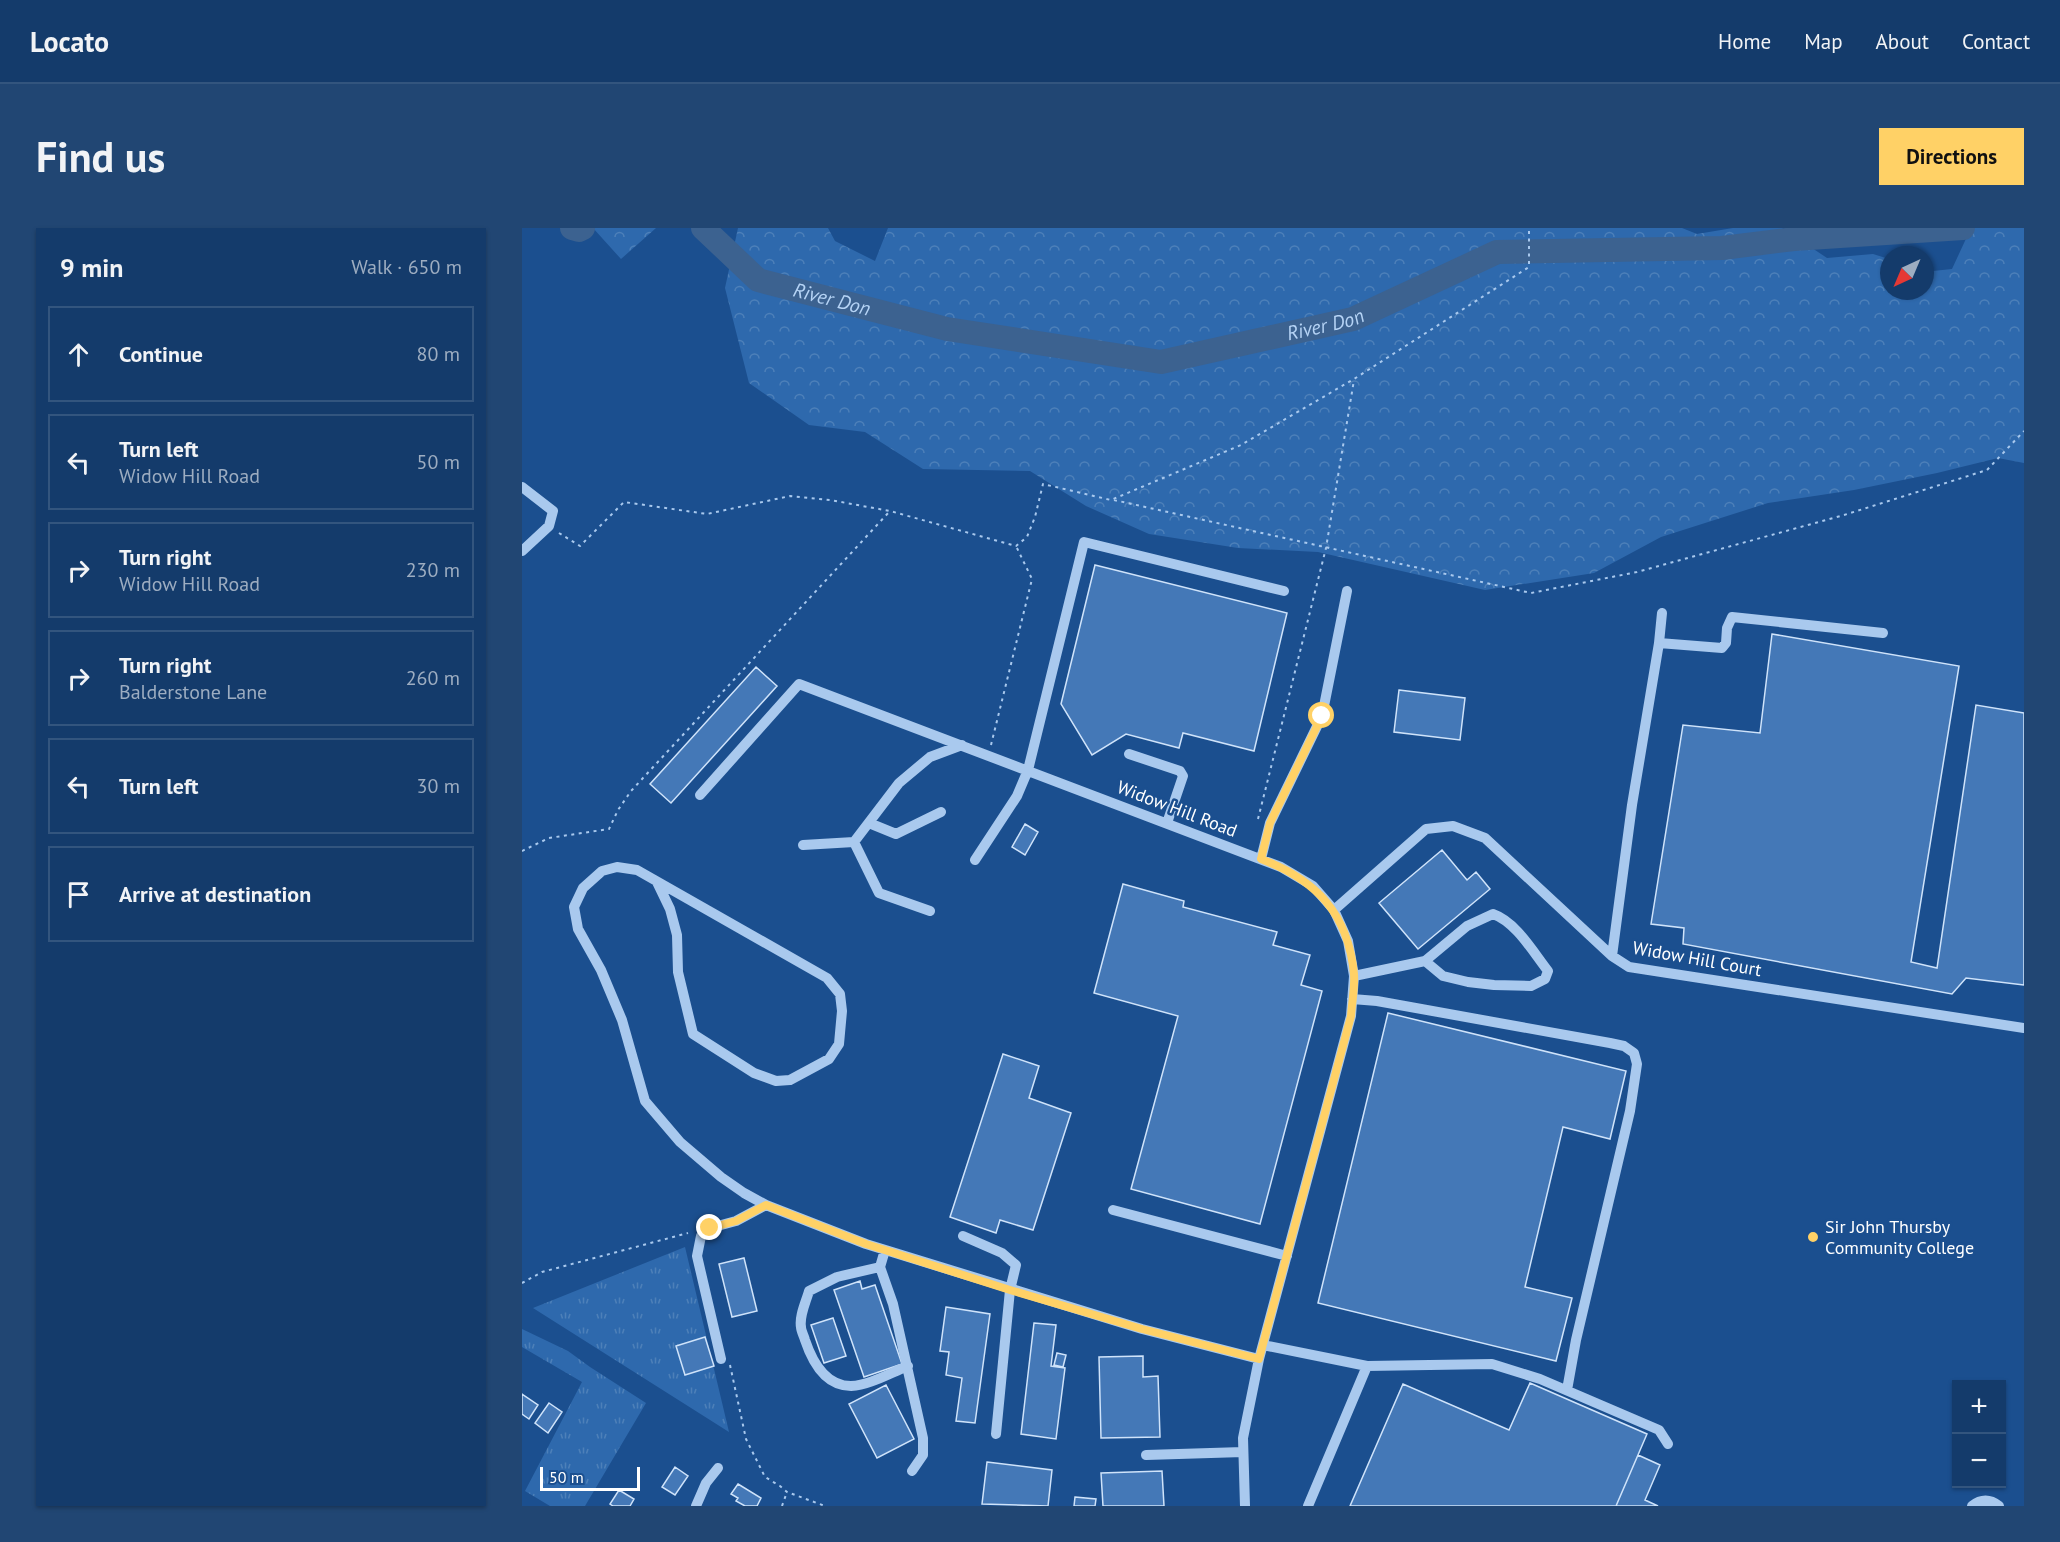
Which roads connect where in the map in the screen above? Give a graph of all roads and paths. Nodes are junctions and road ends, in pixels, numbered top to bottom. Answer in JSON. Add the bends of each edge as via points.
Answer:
{"nodes":[{"id":1,"x":1529,"y":228,"type":"edge"},
{"id":2,"x":1354,"y":379,"type":"junction"},
{"id":3,"x":2024,"y":431,"type":"edge"},
{"id":4,"x":522,"y":487,"type":"edge"},
{"id":5,"x":1111,"y":500,"type":"junction"},
{"id":6,"x":890,"y":511,"type":"junction"},
{"id":7,"x":549,"y":526,"type":"junction"},
{"id":8,"x":1016,"y":546,"type":"junction"},
{"id":9,"x":1326,"y":548,"type":"junction"},
{"id":10,"x":522,"y":550,"type":"edge"},
{"id":11,"x":1284,"y":591,"type":"dead end"},
{"id":12,"x":1347,"y":591,"type":"dead end"},
{"id":13,"x":1662,"y":613,"type":"dead end"},
{"id":14,"x":1883,"y":633,"type":"dead end"},
{"id":15,"x":1659,"y":644,"type":"junction"},
{"id":16,"x":962,"y":745,"type":"junction"},
{"id":17,"x":1129,"y":754,"type":"dead end"},
{"id":18,"x":989,"y":755,"type":"junction"},
{"id":19,"x":1028,"y":770,"type":"junction"},
{"id":20,"x":700,"y":795,"type":"dead end"},
{"id":21,"x":941,"y":812,"type":"dead end"},
{"id":22,"x":1257,"y":820,"type":"dead end"},
{"id":23,"x":869,"y":823,"type":"junction"},
{"id":24,"x":1167,"y":823,"type":"junction"},
{"id":25,"x":854,"y":842,"type":"junction"},
{"id":26,"x":803,"y":845,"type":"dead end"},
{"id":27,"x":522,"y":851,"type":"edge"},
{"id":28,"x":1261,"y":859,"type":"junction"},
{"id":29,"x":975,"y":860,"type":"dead end"},
{"id":30,"x":657,"y":882,"type":"junction"},
{"id":31,"x":1334,"y":910,"type":"junction"},
{"id":32,"x":930,"y":911,"type":"dead end"},
{"id":33,"x":1611,"y":956,"type":"junction"},
{"id":34,"x":1425,"y":961,"type":"junction"},
{"id":35,"x":1354,"y":976,"type":"junction"},
{"id":36,"x":1352,"y":999,"type":"junction"},
{"id":37,"x":2024,"y":1028,"type":"edge"},
{"id":38,"x":766,"y":1205,"type":"junction"},
{"id":39,"x":1113,"y":1209,"type":"dead end"},
{"id":40,"x":687,"y":1233,"type":"dead end"},
{"id":41,"x":963,"y":1236,"type":"dead end"},
{"id":42,"x":885,"y":1250,"type":"junction"},
{"id":43,"x":1287,"y":1256,"type":"junction"},
{"id":44,"x":880,"y":1267,"type":"junction"},
{"id":45,"x":522,"y":1282,"type":"edge"},
{"id":46,"x":1010,"y":1290,"type":"junction"},
{"id":47,"x":1263,"y":1345,"type":"junction"},
{"id":48,"x":721,"y":1359,"type":"dead end"},
{"id":49,"x":1259,"y":1359,"type":"junction"},
{"id":50,"x":908,"y":1366,"type":"junction"},
{"id":51,"x":1367,"y":1366,"type":"junction"},
{"id":52,"x":1567,"y":1390,"type":"junction"},
{"id":53,"x":996,"y":1434,"type":"dead end"},
{"id":54,"x":1668,"y":1444,"type":"dead end"},
{"id":55,"x":1243,"y":1452,"type":"junction"},
{"id":56,"x":1146,"y":1455,"type":"dead end"},
{"id":57,"x":718,"y":1468,"type":"dead end"},
{"id":58,"x":912,"y":1471,"type":"dead end"},
{"id":59,"x":765,"y":1477,"type":"dead end"},
{"id":60,"x":787,"y":1492,"type":"junction"},
{"id":61,"x":783,"y":1505,"type":"edge"},
{"id":62,"x":696,"y":1506,"type":"edge"},
{"id":63,"x":825,"y":1506,"type":"edge"},
{"id":64,"x":1245,"y":1506,"type":"edge"},
{"id":65,"x":1308,"y":1506,"type":"edge"},
{"id":66,"x":1972,"y":1506,"type":"edge"},
{"id":67,"x":1999,"y":1506,"type":"edge"}],
"edges":[{"from":1,"to":2,"type":"path","via":[[1529,267]]},
{"from":2,"to":5,"type":"path","via":[[1241,445]]},
{"from":2,"to":9,"type":"path"},
{"from":3,"to":9,"type":"path","via":[[1987,470],[1844,515],[1637,572],[1531,593]]},
{"from":4,"to":7,"type":"street","via":[[553,511]]},
{"from":5,"to":8,"type":"path","via":[[1043,484],[1027,537]]},
{"from":5,"to":9,"type":"path"},
{"from":6,"to":7,"type":"path","via":[[789,496],[707,514],[624,502],[580,546]]},
{"from":6,"to":8,"type":"path"},
{"from":6,"to":27,"type":"path","via":[[632,790],[609,829],[549,838]]},
{"from":7,"to":10,"type":"street"},
{"from":8,"to":18,"type":"path","via":[[1032,579]]},
{"from":9,"to":22,"type":"path"},
{"from":11,"to":19,"type":"street","via":[[1084,542]]},
{"from":12,"to":28,"type":"street","via":[[1322,716],[1270,823]]},
{"from":13,"to":15,"type":"street"},
{"from":14,"to":15,"type":"street","via":[[1732,617],[1722,648]]},
{"from":15,"to":33,"type":"street"},
{"from":16,"to":18,"type":"street","name":"Widow Hill Road"},
{"from":16,"to":20,"type":"street","name":"Widow Hill Road","via":[[799,684]]},
{"from":16,"to":23,"type":"street","via":[[930,758],[899,783]]},
{"from":17,"to":24,"type":"street","via":[[1180,771],[1183,776]]},
{"from":18,"to":19,"type":"street","name":"Widow Hill Road"},
{"from":19,"to":24,"type":"street","name":"Widow Hill Road"},
{"from":19,"to":29,"type":"street","via":[[1017,796]]},
{"from":21,"to":23,"type":"street","via":[[896,834]]},
{"from":23,"to":25,"type":"street"},
{"from":24,"to":28,"type":"street","name":"Widow Hill Road"},
{"from":25,"to":26,"type":"street"},
{"from":25,"to":32,"type":"street","via":[[879,893]]},
{"from":28,"to":31,"type":"street","name":"Widow Hill Road","via":[[1313,886]]},
{"from":30,"to":30,"type":"street","via":[[826,978],[840,994],[842,1011],[839,1044],[829,1059],[790,1080],[776,1081],[754,1073],[693,1034],[678,972],[677,935]]},
{"from":30,"to":38,"type":"street","via":[[637,870],[617,867],[602,871],[583,888],[574,907],[578,929],[622,1020],[645,1101],[680,1142],[721,1177]]},
{"from":31,"to":33,"type":"street","name":"Widow Hill Court","via":[[1426,829],[1453,826],[1485,838]]},
{"from":31,"to":35,"type":"street","name":"Widow Hill Road","via":[[1348,941]]},
{"from":33,"to":37,"type":"street","name":"Widow Hill Court","via":[[1629,967]]},
{"from":34,"to":34,"type":"street","via":[[1467,926],[1493,914],[1513,928],[1548,971],[1545,979],[1531,986],[1494,985],[1443,976]]},
{"from":34,"to":35,"type":"street"},
{"from":35,"to":36,"type":"street","name":"Widow Hill Road"},
{"from":36,"to":43,"type":"street","name":"Widow Hill Road","via":[[1351,1016]]},
{"from":36,"to":52,"type":"street","via":[[1610,1043],[1634,1053],[1637,1064],[1630,1111],[1575,1340]]},
{"from":38,"to":42,"type":"street"},
{"from":38,"to":48,"type":"street","via":[[736,1221],[710,1228],[701,1236],[697,1257]]},
{"from":39,"to":43,"type":"street"},
{"from":40,"to":45,"type":"path","via":[[542,1272]]},
{"from":41,"to":46,"type":"street","via":[[1012,1259],[1016,1265]]},
{"from":42,"to":44,"type":"street"},
{"from":42,"to":46,"type":"street"},
{"from":43,"to":47,"type":"street","name":"Widow Hill Road"},
{"from":44,"to":50,"type":"street"},
{"from":44,"to":50,"type":"street","via":[[837,1277],[809,1291],[801,1327],[812,1359],[824,1375],[840,1384],[862,1384]]},
{"from":46,"to":49,"type":"street"},
{"from":46,"to":53,"type":"street"},
{"from":47,"to":49,"type":"street","name":"Widow Hill Road"},
{"from":47,"to":51,"type":"street"},
{"from":49,"to":55,"type":"street","name":"Widow Hill Road"},
{"from":50,"to":58,"type":"street","via":[[923,1438],[923,1455]]},
{"from":51,"to":52,"type":"street","via":[[1492,1364]]},
{"from":51,"to":65,"type":"street"},
{"from":52,"to":54,"type":"street","via":[[1659,1430]]},
{"from":55,"to":56,"type":"street"},
{"from":55,"to":64,"type":"street","name":"Widow Hill Road"},
{"from":57,"to":62,"type":"street"},
{"from":59,"to":60,"type":"path"},
{"from":60,"to":61,"type":"path"},
{"from":60,"to":63,"type":"path"},
{"from":66,"to":67,"type":"street","via":[[1985,1500]]}]}
